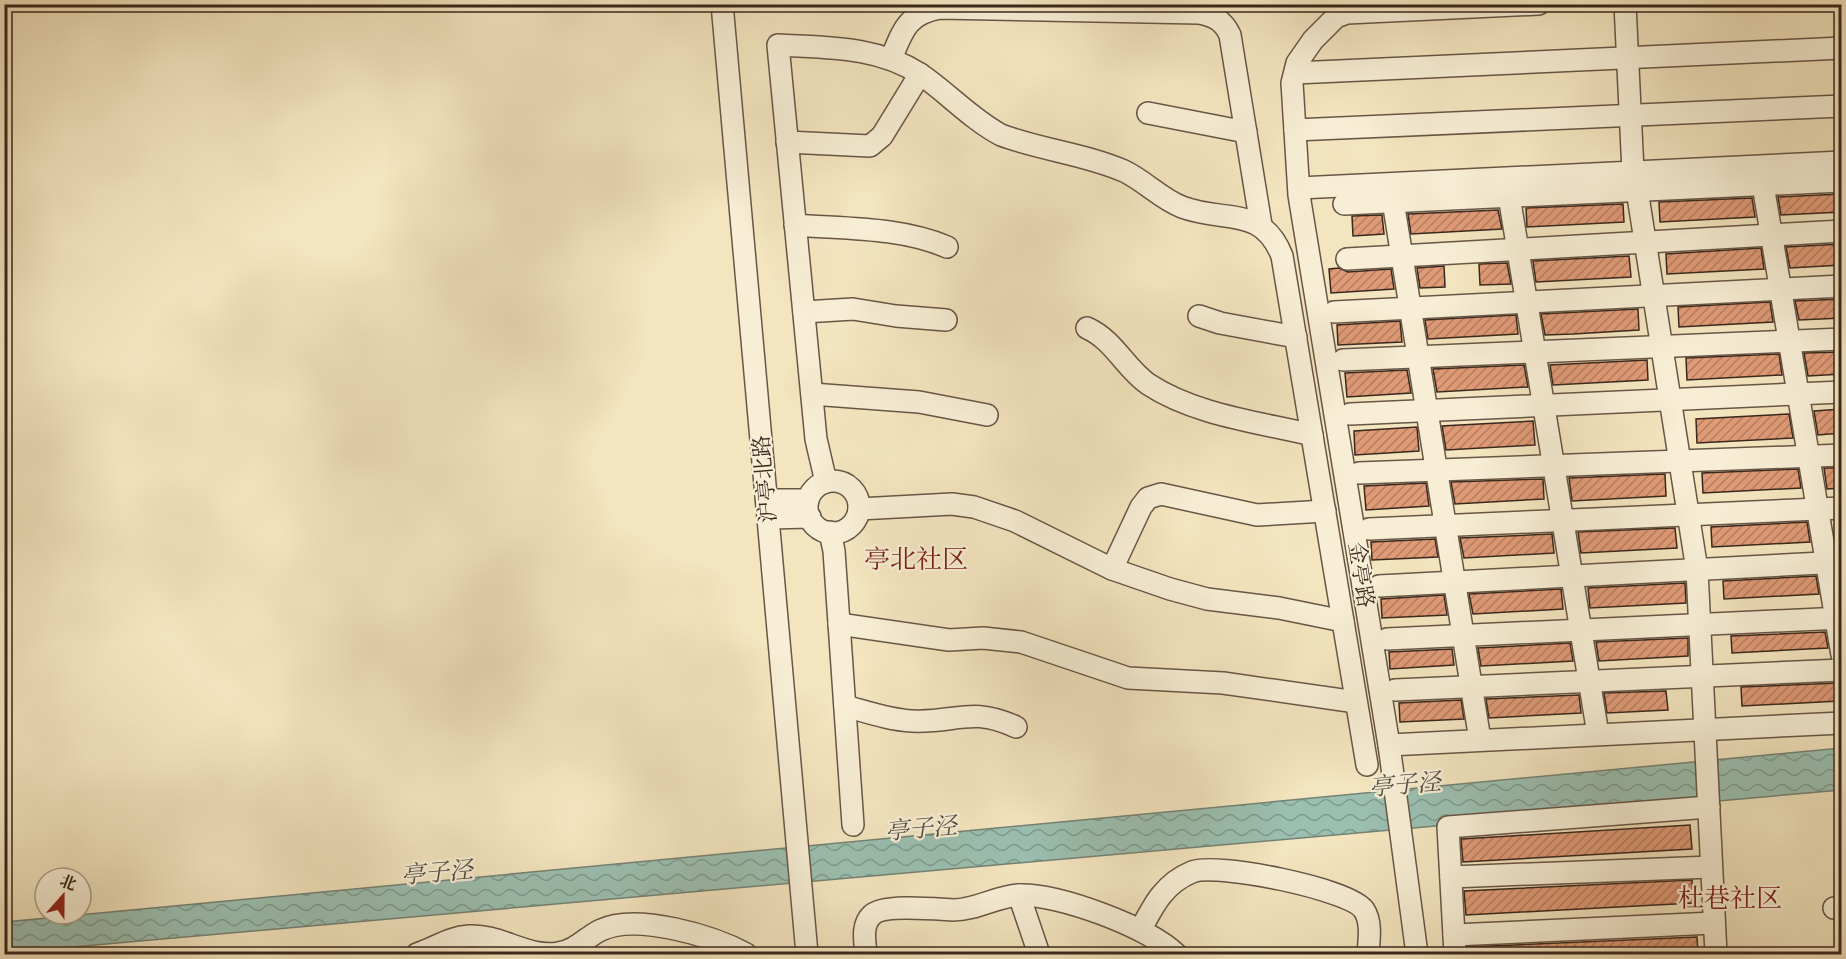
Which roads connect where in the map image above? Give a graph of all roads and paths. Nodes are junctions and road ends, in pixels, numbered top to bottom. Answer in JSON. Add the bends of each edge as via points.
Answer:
{"nodes":[{"id":1,"x":722,"y":4,"type":"edge"},
{"id":2,"x":1539,"y":4,"type":"edge"},
{"id":3,"x":1625,"y":4,"type":"edge"},
{"id":4,"x":1842,"y":48,"type":"edge"},
{"id":5,"x":1627,"y":58,"type":"junction"},
{"id":6,"x":891,"y":59,"type":"junction"},
{"id":7,"x":1295,"y":73,"type":"junction"},
{"id":8,"x":920,"y":74,"type":"junction"},
{"id":9,"x":1842,"y":105,"type":"edge"},
{"id":10,"x":1148,"y":114,"type":"dead end"},
{"id":11,"x":1630,"y":115,"type":"junction"},
{"id":12,"x":1295,"y":130,"type":"junction"},
{"id":13,"x":1246,"y":132,"type":"junction"},
{"id":14,"x":787,"y":142,"type":"junction"},
{"id":15,"x":1842,"y":162,"type":"edge"},
{"id":16,"x":1635,"y":181,"type":"junction"},
{"id":17,"x":1842,"y":181,"type":"edge"},
{"id":18,"x":1763,"y":184,"type":"junction"},
{"id":19,"x":1299,"y":192,"type":"junction"},
{"id":20,"x":1509,"y":196,"type":"junction"},
{"id":21,"x":1393,"y":201,"type":"junction"},
{"id":22,"x":1344,"y":204,"type":"dead end"},
{"id":23,"x":795,"y":225,"type":"junction"},
{"id":24,"x":1261,"y":225,"type":"junction"},
{"id":25,"x":1842,"y":231,"type":"edge"},
{"id":26,"x":1771,"y":235,"type":"junction"},
{"id":27,"x":1645,"y":242,"type":"junction"},
{"id":28,"x":947,"y":248,"type":"dead end"},
{"id":29,"x":1518,"y":249,"type":"junction"},
{"id":30,"x":1401,"y":256,"type":"junction"},
{"id":31,"x":1347,"y":259,"type":"dead end"},
{"id":32,"x":1842,"y":286,"type":"edge"},
{"id":33,"x":1780,"y":290,"type":"junction"},
{"id":34,"x":1654,"y":296,"type":"junction"},
{"id":35,"x":1527,"y":302,"type":"junction"},
{"id":36,"x":1410,"y":308,"type":"junction"},
{"id":37,"x":804,"y":312,"type":"junction"},
{"id":38,"x":1334,"y":312,"type":"dead end"},
{"id":39,"x":1198,"y":316,"type":"dead end"},
{"id":40,"x":946,"y":320,"type":"dead end"},
{"id":41,"x":1087,"y":328,"type":"dead end"},
{"id":42,"x":1296,"y":337,"type":"junction"},
{"id":43,"x":1842,"y":339,"type":"edge"},
{"id":44,"x":1789,"y":341,"type":"junction"},
{"id":45,"x":1662,"y":347,"type":"junction"},
{"id":46,"x":1535,"y":352,"type":"junction"},
{"id":47,"x":1418,"y":357,"type":"junction"},
{"id":48,"x":1343,"y":360,"type":"dead end"},
{"id":49,"x":1842,"y":392,"type":"edge"},
{"id":50,"x":812,"y":394,"type":"junction"},
{"id":51,"x":1798,"y":394,"type":"junction"},
{"id":52,"x":1670,"y":400,"type":"junction"},
{"id":53,"x":1544,"y":405,"type":"junction"},
{"id":54,"x":1426,"y":410,"type":"junction"},
{"id":55,"x":1350,"y":414,"type":"dead end"},
{"id":56,"x":987,"y":415,"type":"dead end"},
{"id":57,"x":1312,"y":435,"type":"junction"},
{"id":58,"x":1842,"y":455,"type":"edge"},
{"id":59,"x":1808,"y":456,"type":"junction"},
{"id":60,"x":1680,"y":461,"type":"junction"},
{"id":61,"x":1554,"y":466,"type":"junction"},
{"id":62,"x":1436,"y":470,"type":"junction"},
{"id":63,"x":1359,"y":473,"type":"dead end"},
{"id":64,"x":826,"y":482,"type":"junction"},
{"id":65,"x":1842,"y":508,"type":"edge"},
{"id":66,"x":767,"y":509,"type":"junction"},
{"id":67,"x":809,"y":509,"type":"junction"},
{"id":68,"x":859,"y":509,"type":"junction"},
{"id":69,"x":1817,"y":509,"type":"junction"},
{"id":70,"x":1324,"y":511,"type":"junction"},
{"id":71,"x":1688,"y":515,"type":"junction"},
{"id":72,"x":1563,"y":520,"type":"junction"},
{"id":73,"x":1445,"y":526,"type":"junction"},
{"id":74,"x":1369,"y":529,"type":"dead end"},
{"id":75,"x":830,"y":532,"type":"junction"},
{"id":76,"x":1834,"y":562,"type":"edge"},
{"id":77,"x":1112,"y":569,"type":"junction"},
{"id":78,"x":1697,"y":570,"type":"junction"},
{"id":79,"x":1572,"y":576,"type":"junction"},
{"id":80,"x":1454,"y":582,"type":"junction"},
{"id":81,"x":1379,"y":586,"type":"dead end"},
{"id":82,"x":1838,"y":618,"type":"edge"},
{"id":83,"x":1343,"y":621,"type":"junction"},
{"id":84,"x":839,"y":624,"type":"junction"},
{"id":85,"x":1700,"y":625,"type":"junction"},
{"id":86,"x":1581,"y":630,"type":"junction"},
{"id":87,"x":1462,"y":635,"type":"junction"},
{"id":88,"x":1387,"y":639,"type":"dead end"},
{"id":89,"x":1842,"y":655,"type":"edge"},
{"id":90,"x":1842,"y":670,"type":"edge"},
{"id":91,"x":1702,"y":677,"type":"junction"},
{"id":92,"x":1590,"y":682,"type":"junction"},
{"id":93,"x":1471,"y":687,"type":"junction"},
{"id":94,"x":1395,"y":690,"type":"dead end"},
{"id":95,"x":1356,"y":702,"type":"junction"},
{"id":96,"x":845,"y":706,"type":"junction"},
{"id":97,"x":1842,"y":723,"type":"edge"},
{"id":98,"x":1016,"y":728,"type":"dead end"},
{"id":99,"x":1705,"y":729,"type":"junction"},
{"id":100,"x":1598,"y":734,"type":"junction"},
{"id":101,"x":1480,"y":740,"type":"junction"},
{"id":102,"x":1389,"y":745,"type":"junction"},
{"id":103,"x":1367,"y":765,"type":"dead end"},
{"id":104,"x":1708,"y":802,"type":"junction"},
{"id":105,"x":853,"y":825,"type":"dead end"},
{"id":106,"x":1712,"y":867,"type":"junction"},
{"id":107,"x":1451,"y":877,"type":"junction"},
{"id":108,"x":1019,"y":895,"type":"junction"},
{"id":109,"x":1714,"y":923,"type":"junction"},
{"id":110,"x":1141,"y":929,"type":"junction"},
{"id":111,"x":1455,"y":945,"type":"edge"},
{"id":112,"x":417,"y":954,"type":"edge"},
{"id":113,"x":746,"y":954,"type":"edge"},
{"id":114,"x":807,"y":954,"type":"edge"},
{"id":115,"x":866,"y":954,"type":"edge"},
{"id":116,"x":1039,"y":954,"type":"edge"},
{"id":117,"x":1176,"y":954,"type":"edge"},
{"id":118,"x":1368,"y":954,"type":"edge"},
{"id":119,"x":1417,"y":954,"type":"edge"},
{"id":120,"x":1716,"y":954,"type":"edge"}],
"edges":[{"from":1,"to":66,"type":"street","name":"沪亭北路"},
{"from":2,"to":7,"type":"street","via":[[1347,13],[1336,17],[1313,40],[1297,63]]},
{"from":3,"to":5,"type":"street"},
{"from":4,"to":5,"type":"street"},
{"from":5,"to":7,"type":"street"},
{"from":5,"to":11,"type":"street"},
{"from":6,"to":8,"type":"street"},
{"from":6,"to":13,"type":"street","via":[[912,18],[940,8],[1199,13],[1225,24],[1230,35]]},
{"from":6,"to":14,"type":"street","via":[[863,51],[778,45]]},
{"from":7,"to":12,"type":"street","name":"金亭路"},
{"from":8,"to":14,"type":"street","via":[[882,136],[870,146]]},
{"from":8,"to":24,"type":"street","via":[[1001,135],[1122,171],[1182,207]]},
{"from":9,"to":11,"type":"street"},
{"from":10,"to":13,"type":"street"},
{"from":11,"to":12,"type":"street"},
{"from":11,"to":16,"type":"street"},
{"from":12,"to":19,"type":"street","name":"金亭路"},
{"from":13,"to":24,"type":"street"},
{"from":14,"to":23,"type":"street"},
{"from":15,"to":16,"type":"street"},
{"from":16,"to":18,"type":"street"},
{"from":16,"to":19,"type":"street"},
{"from":16,"to":20,"type":"street"},
{"from":16,"to":27,"type":"street"},
{"from":17,"to":18,"type":"street"},
{"from":18,"to":26,"type":"street"},
{"from":19,"to":102,"type":"street","name":"金亭路"},
{"from":20,"to":21,"type":"street"},
{"from":20,"to":29,"type":"street"},
{"from":21,"to":22,"type":"street"},
{"from":21,"to":30,"type":"street"},
{"from":23,"to":28,"type":"street","via":[[904,234],[926,238]]},
{"from":23,"to":37,"type":"street"},
{"from":24,"to":42,"type":"street","via":[[1275,239],[1282,256]]},
{"from":25,"to":26,"type":"street"},
{"from":26,"to":27,"type":"street"},
{"from":26,"to":33,"type":"street"},
{"from":27,"to":29,"type":"street"},
{"from":27,"to":34,"type":"street"},
{"from":29,"to":30,"type":"street"},
{"from":29,"to":35,"type":"street"},
{"from":30,"to":31,"type":"street"},
{"from":30,"to":36,"type":"street"},
{"from":32,"to":33,"type":"street"},
{"from":33,"to":34,"type":"street"},
{"from":33,"to":44,"type":"street"},
{"from":34,"to":35,"type":"street"},
{"from":34,"to":45,"type":"street"},
{"from":35,"to":36,"type":"street"},
{"from":35,"to":46,"type":"street"},
{"from":36,"to":38,"type":"street"},
{"from":36,"to":47,"type":"street"},
{"from":37,"to":40,"type":"street","via":[[853,309]]},
{"from":37,"to":50,"type":"street"},
{"from":39,"to":42,"type":"street"},
{"from":41,"to":57,"type":"street","via":[[1109,341],[1125,363],[1148,383],[1180,400]]},
{"from":42,"to":57,"type":"street"},
{"from":43,"to":44,"type":"street"},
{"from":44,"to":45,"type":"street"},
{"from":44,"to":51,"type":"street"},
{"from":45,"to":46,"type":"street"},
{"from":45,"to":52,"type":"street"},
{"from":46,"to":47,"type":"street"},
{"from":46,"to":53,"type":"street"},
{"from":47,"to":48,"type":"street"},
{"from":47,"to":54,"type":"street"},
{"from":49,"to":51,"type":"street"},
{"from":50,"to":56,"type":"street","via":[[919,402]]},
{"from":50,"to":64,"type":"street","via":[[816,439]]},
{"from":51,"to":52,"type":"street"},
{"from":51,"to":59,"type":"street"},
{"from":52,"to":53,"type":"street"},
{"from":52,"to":60,"type":"street"},
{"from":53,"to":54,"type":"street"},
{"from":53,"to":61,"type":"street"},
{"from":54,"to":55,"type":"street"},
{"from":54,"to":62,"type":"street"},
{"from":57,"to":70,"type":"street"},
{"from":58,"to":59,"type":"street"},
{"from":59,"to":60,"type":"street"},
{"from":59,"to":69,"type":"street"},
{"from":60,"to":61,"type":"street"},
{"from":60,"to":71,"type":"street"},
{"from":61,"to":62,"type":"street"},
{"from":61,"to":72,"type":"street"},
{"from":62,"to":63,"type":"street"},
{"from":62,"to":73,"type":"street"},
{"from":64,"to":67,"type":"street","via":[[818,486]]},
{"from":64,"to":68,"type":"street","via":[[850,487]]},
{"from":65,"to":69,"type":"street"},
{"from":66,"to":67,"type":"street"},
{"from":66,"to":114,"type":"street","name":"沪亭北路"},
{"from":67,"to":75,"type":"street","via":[[814,525]]},
{"from":68,"to":75,"type":"street","via":[[846,529]]},
{"from":68,"to":77,"type":"street","via":[[952,504],[974,507],[1015,521]]},
{"from":69,"to":71,"type":"street"},
{"from":69,"to":76,"type":"street"},
{"from":70,"to":77,"type":"street","via":[[1257,515],[1161,494],[1148,498],[1141,507]]},
{"from":70,"to":83,"type":"street"},
{"from":71,"to":72,"type":"street"},
{"from":71,"to":78,"type":"street"},
{"from":72,"to":73,"type":"street"},
{"from":72,"to":79,"type":"street"},
{"from":73,"to":74,"type":"street"},
{"from":73,"to":80,"type":"street"},
{"from":75,"to":84,"type":"street"},
{"from":76,"to":78,"type":"street"},
{"from":76,"to":82,"type":"street"},
{"from":77,"to":83,"type":"street","via":[[1207,599]]},
{"from":78,"to":79,"type":"street"},
{"from":78,"to":85,"type":"street"},
{"from":79,"to":80,"type":"street"},
{"from":79,"to":86,"type":"street"},
{"from":80,"to":81,"type":"street"},
{"from":80,"to":87,"type":"street"},
{"from":82,"to":85,"type":"street"},
{"from":82,"to":89,"type":"street"},
{"from":83,"to":95,"type":"street"},
{"from":84,"to":95,"type":"street","via":[[949,640],[1021,642],[1137,679],[1223,683]]},
{"from":84,"to":96,"type":"street"},
{"from":85,"to":86,"type":"street"},
{"from":85,"to":91,"type":"street"},
{"from":86,"to":87,"type":"street"},
{"from":86,"to":92,"type":"street"},
{"from":87,"to":88,"type":"street"},
{"from":87,"to":93,"type":"street"},
{"from":90,"to":91,"type":"street"},
{"from":91,"to":92,"type":"street"},
{"from":91,"to":99,"type":"street"},
{"from":92,"to":93,"type":"street"},
{"from":92,"to":100,"type":"street"},
{"from":93,"to":94,"type":"street"},
{"from":93,"to":101,"type":"street"},
{"from":95,"to":103,"type":"street"},
{"from":96,"to":98,"type":"street","via":[[912,721],[982,715]]},
{"from":96,"to":105,"type":"street"},
{"from":97,"to":99,"type":"street"},
{"from":99,"to":100,"type":"street"},
{"from":99,"to":104,"type":"street"},
{"from":100,"to":101,"type":"street"},
{"from":101,"to":102,"type":"street"},
{"from":102,"to":119,"type":"street","name":"金亭路"},
{"from":104,"to":106,"type":"street"},
{"from":104,"to":107,"type":"street","via":[[1448,827]]},
{"from":106,"to":107,"type":"street"},
{"from":106,"to":109,"type":"street"},
{"from":107,"to":111,"type":"street"},
{"from":108,"to":110,"type":"street","via":[[1042,897]]},
{"from":108,"to":115,"type":"street","via":[[960,910],[884,909],[872,915],[865,927]]},
{"from":108,"to":116,"type":"street"},
{"from":109,"to":111,"type":"street"},
{"from":109,"to":120,"type":"street"},
{"from":110,"to":117,"type":"street"},
{"from":110,"to":118,"type":"street","via":[[1170,884],[1194,871],[1221,869],[1345,897],[1362,907],[1369,918]]},
{"from":112,"to":113,"type":"street","via":[[445,941],[470,936],[493,939],[526,952],[558,953],[581,945],[599,930],[638,922],[731,946]]}]}
